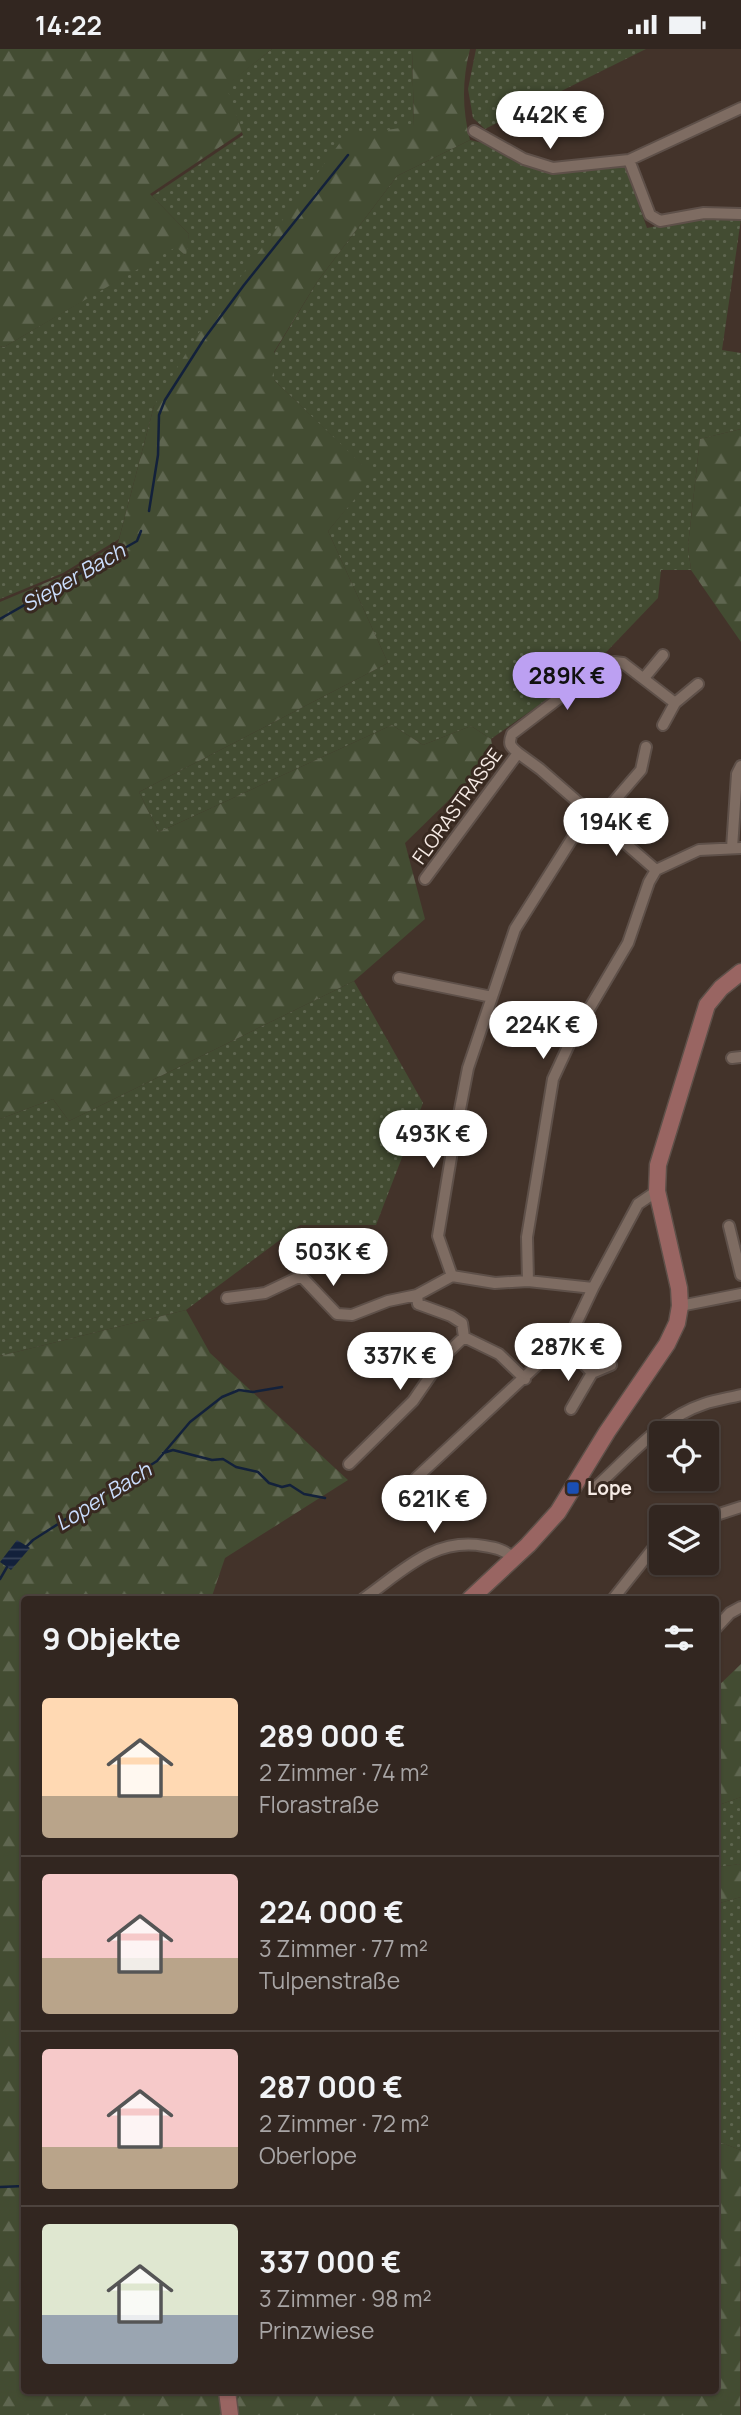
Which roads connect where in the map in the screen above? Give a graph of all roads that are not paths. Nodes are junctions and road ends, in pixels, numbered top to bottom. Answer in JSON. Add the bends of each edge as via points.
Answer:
{"nodes":[{"id":1,"x":741,"y":108,"type":"edge"},
{"id":2,"x":474,"y":131,"type":"dead end"},
{"id":3,"x":629,"y":160,"type":"junction"},
{"id":4,"x":741,"y":214,"type":"edge"},
{"id":5,"x":663,"y":655,"type":"dead end"},
{"id":6,"x":644,"y":678,"type":"junction"},
{"id":7,"x":698,"y":684,"type":"dead end"},
{"id":8,"x":675,"y":703,"type":"junction"},
{"id":9,"x":663,"y":725,"type":"dead end"},
{"id":10,"x":646,"y":747,"type":"dead end"},
{"id":11,"x":518,"y":753,"type":"junction"},
{"id":12,"x":741,"y":766,"type":"edge"},
{"id":13,"x":597,"y":821,"type":"junction"},
{"id":14,"x":736,"y":848,"type":"edge"},
{"id":15,"x":656,"y":870,"type":"junction"},
{"id":16,"x":425,"y":879,"type":"dead end"},
{"id":17,"x":741,"y":972,"type":"edge"},
{"id":18,"x":399,"y":978,"type":"dead end"},
{"id":19,"x":492,"y":997,"type":"junction"},
{"id":20,"x":657,"y":1191,"type":"junction"},
{"id":21,"x":729,"y":1226,"type":"dead end"},
{"id":22,"x":741,"y":1275,"type":"edge"},
{"id":23,"x":452,"y":1276,"type":"junction"},
{"id":24,"x":528,"y":1281,"type":"junction"},
{"id":25,"x":593,"y":1288,"type":"junction"},
{"id":26,"x":741,"y":1294,"type":"edge"},
{"id":27,"x":417,"y":1295,"type":"junction"},
{"id":28,"x":227,"y":1298,"type":"dead end"},
{"id":29,"x":680,"y":1306,"type":"junction"},
{"id":30,"x":464,"y":1337,"type":"junction"},
{"id":31,"x":563,"y":1341,"type":"junction"},
{"id":32,"x":611,"y":1365,"type":"dead end"},
{"id":33,"x":592,"y":1373,"type":"junction"},
{"id":34,"x":525,"y":1379,"type":"junction"},
{"id":35,"x":741,"y":1395,"type":"edge"},
{"id":36,"x":571,"y":1409,"type":"dead end"},
{"id":37,"x":349,"y":1464,"type":"dead end"},
{"id":38,"x":416,"y":1478,"type":"dead end"},
{"id":39,"x":597,"y":1486,"type":"dead end"},
{"id":40,"x":741,"y":1507,"type":"edge"},
{"id":41,"x":719,"y":1514,"type":"edge"},
{"id":42,"x":649,"y":1555,"type":"edge"},
{"id":43,"x":514,"y":1558,"type":"junction"},
{"id":44,"x":367,"y":1596,"type":"edge"},
{"id":45,"x":473,"y":1596,"type":"edge"},
{"id":46,"x":614,"y":1596,"type":"edge"},
{"id":47,"x":741,"y":1607,"type":"edge"},
{"id":48,"x":719,"y":1625,"type":"edge"},
{"id":49,"x":227,"y":2394,"type":"edge"},
{"id":50,"x":230,"y":2415,"type":"edge"}],
"edges":[{"from":1,"to":3,"type":"street"},
{"from":2,"to":3,"type":"street","via":[[524,159],[553,169]]},
{"from":3,"to":4,"type":"street","via":[[654,220],[704,213]]},
{"from":5,"to":6,"type":"street"},
{"from":6,"to":8,"type":"street","name":"FLORASTRASSE"},
{"from":6,"to":11,"type":"street","name":"FLORASTRASSE","via":[[623,663],[605,667],[512,734],[510,747]]},
{"from":7,"to":8,"type":"street"},
{"from":8,"to":9,"type":"street"},
{"from":10,"to":13,"type":"street","via":[[640,771]]},
{"from":11,"to":13,"type":"street","name":"FLORASTRASSE"},
{"from":11,"to":16,"type":"street","name":"FLORASTRASSE"},
{"from":12,"to":14,"type":"street","via":[[737,773]]},
{"from":13,"to":15,"type":"street","name":"FLORASTRASSE"},
{"from":13,"to":19,"type":"street","via":[[573,838],[515,929]]},
{"from":14,"to":15,"type":"street","via":[[699,850]]},
{"from":15,"to":24,"type":"street","via":[[628,943],[553,1079],[527,1237]]},
{"from":17,"to":20,"type":"street","via":[[721,988],[701,1019],[658,1165]]},
{"from":18,"to":19,"type":"street"},
{"from":19,"to":23,"type":"street","via":[[468,1067],[438,1236]]},
{"from":20,"to":25,"type":"street","via":[[638,1204]]},
{"from":20,"to":29,"type":"street"},
{"from":21,"to":22,"type":"street"},
{"from":23,"to":24,"type":"street","via":[[495,1283]]},
{"from":23,"to":27,"type":"street"},
{"from":24,"to":25,"type":"street"},
{"from":25,"to":31,"type":"street"},
{"from":26,"to":29,"type":"street"},
{"from":27,"to":28,"type":"street","via":[[352,1315],[337,1314],[301,1276],[265,1293]]},
{"from":27,"to":30,"type":"street","via":[[418,1304],[462,1323]]},
{"from":29,"to":43,"type":"street","via":[[667,1344],[558,1511]]},
{"from":30,"to":34,"type":"street","via":[[499,1353]]},
{"from":30,"to":37,"type":"street","via":[[444,1356],[413,1401]]},
{"from":31,"to":33,"type":"street"},
{"from":31,"to":34,"type":"street"},
{"from":32,"to":33,"type":"street"},
{"from":33,"to":36,"type":"street"},
{"from":34,"to":38,"type":"street"},
{"from":35,"to":39,"type":"street","via":[[703,1404],[662,1427]]},
{"from":40,"to":41,"type":"street"},
{"from":42,"to":46,"type":"street"},
{"from":43,"to":44,"type":"street","via":[[503,1549],[453,1544],[422,1556]]},
{"from":43,"to":45,"type":"street"},
{"from":47,"to":48,"type":"street"},
{"from":49,"to":50,"type":"street"}]}
